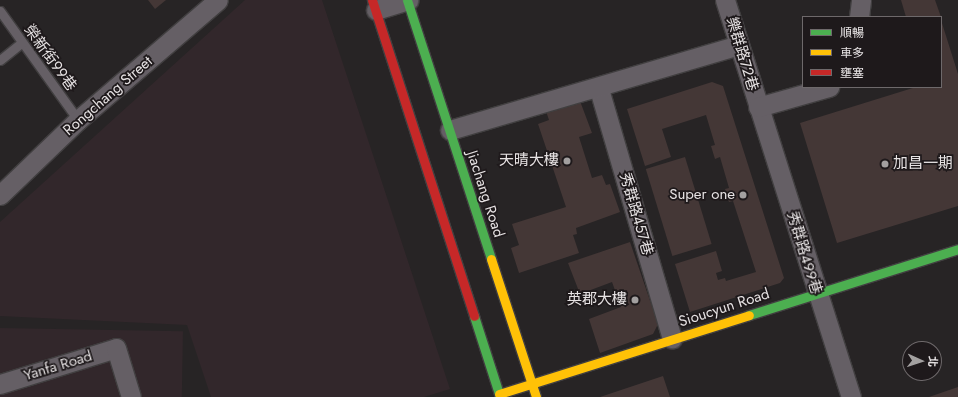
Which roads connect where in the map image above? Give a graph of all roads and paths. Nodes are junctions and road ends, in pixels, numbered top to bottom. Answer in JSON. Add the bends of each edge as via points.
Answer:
{"nodes":[{"id":1,"x":218,"y":0,"type":"edge"},
{"id":2,"x":407,"y":0,"type":"edge"},
{"id":3,"x":725,"y":0,"type":"edge"},
{"id":4,"x":861,"y":0,"type":"edge"},
{"id":5,"x":374,"y":5,"type":"edge"},
{"id":6,"x":0,"y":11,"type":"edge"},
{"id":7,"x":859,"y":16,"type":"edge"},
{"id":8,"x":22,"y":42,"type":"junction"},
{"id":9,"x":740,"y":45,"type":"junction"},
{"id":10,"x":0,"y":60,"type":"edge"},
{"id":11,"x":826,"y":88,"type":"edge"},
{"id":12,"x":599,"y":89,"type":"junction"},
{"id":13,"x":758,"y":108,"type":"junction"},
{"id":14,"x":78,"y":120,"type":"junction"},
{"id":15,"x":450,"y":130,"type":"junction"},
{"id":16,"x":0,"y":195,"type":"edge"},
{"id":17,"x":958,"y":249,"type":"edge"},
{"id":18,"x":816,"y":294,"type":"junction"},
{"id":19,"x":672,"y":339,"type":"junction"},
{"id":20,"x":0,"y":384,"type":"edge"},
{"id":21,"x":532,"y":384,"type":"junction"},
{"id":22,"x":499,"y":396,"type":"edge"},
{"id":23,"x":131,"y":397,"type":"edge"},
{"id":24,"x":536,"y":397,"type":"edge"},
{"id":25,"x":851,"y":397,"type":"edge"}],
"edges":[{"from":1,"to":14,"type":"street","name":"Rongchang Street"},
{"from":2,"to":5,"type":"street"},
{"from":2,"to":15,"type":"street","name":"Jiachang Road"},
{"from":3,"to":9,"type":"street","name":"樂群路72巷"},
{"from":4,"to":7,"type":"street"},
{"from":5,"to":22,"type":"street"},
{"from":6,"to":8,"type":"lane","name":"榮新街99巷"},
{"from":8,"to":10,"type":"lane"},
{"from":8,"to":14,"type":"lane","name":"榮新街99巷"},
{"from":9,"to":12,"type":"street"},
{"from":9,"to":13,"type":"street","name":"樂群路72巷"},
{"from":11,"to":13,"type":"street"},
{"from":12,"to":15,"type":"street"},
{"from":12,"to":19,"type":"street","name":"秀群路457巷"},
{"from":13,"to":18,"type":"street","name":"秀群路499巷"},
{"from":14,"to":16,"type":"street","name":"Rongchang Street"},
{"from":15,"to":21,"type":"street","name":"Jiachang Road"},
{"from":17,"to":18,"type":"street","name":"Sioucyun Road"},
{"from":18,"to":19,"type":"street","name":"Sioucyun Road"},
{"from":18,"to":25,"type":"street","name":"秀群路499巷"},
{"from":19,"to":21,"type":"street","name":"Sioucyun Road"},
{"from":20,"to":23,"type":"street","name":"Yanfa Road","via":[[116,348]]},
{"from":21,"to":22,"type":"street","name":"Sioucyun Road"},
{"from":21,"to":24,"type":"street","name":"Jiachang Road"}]}
